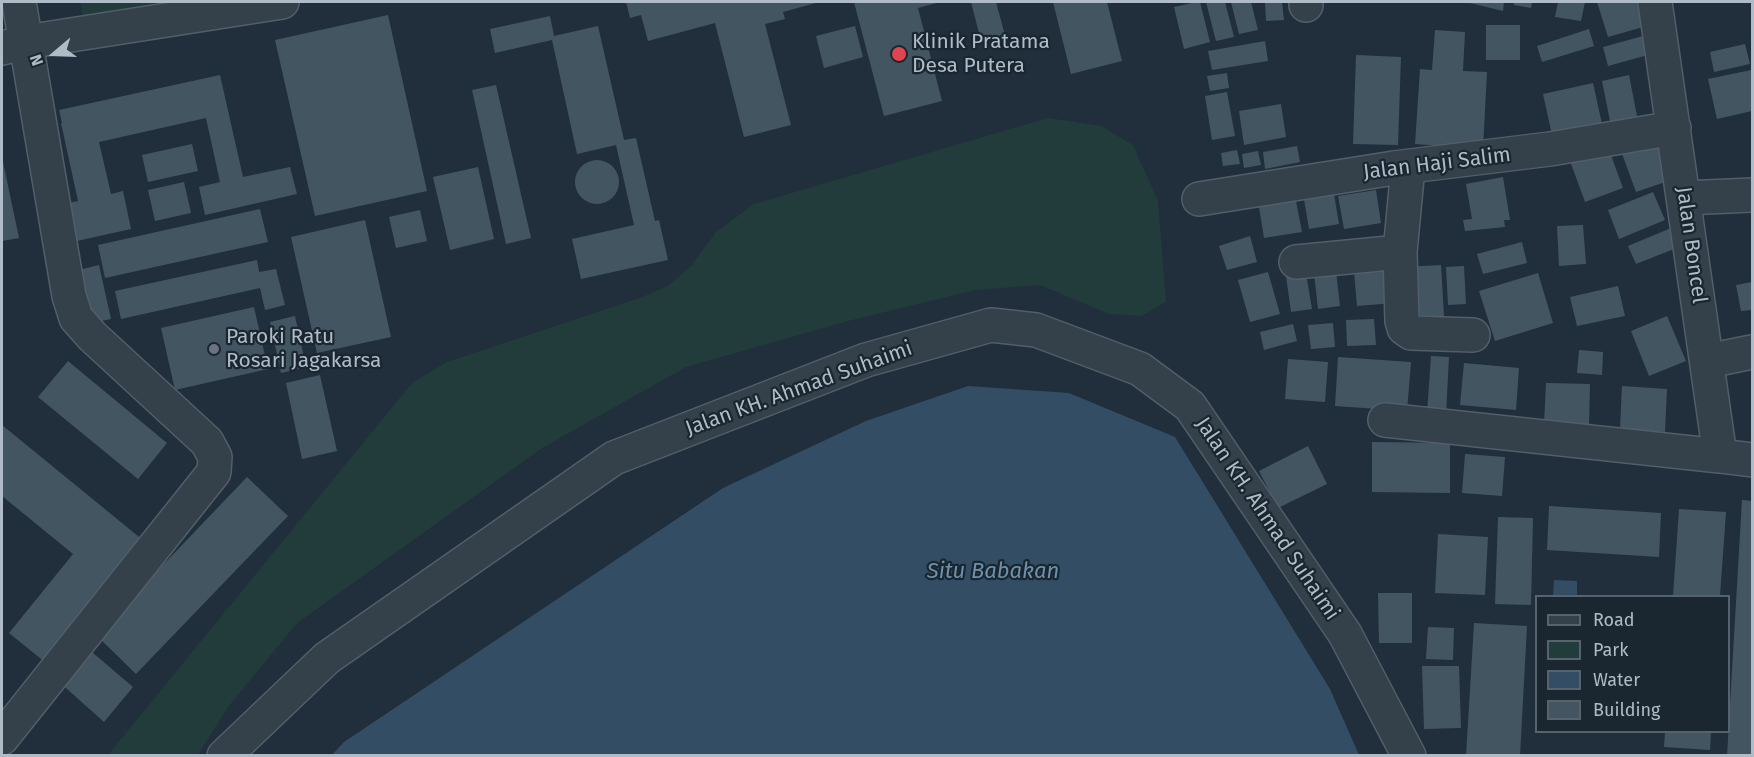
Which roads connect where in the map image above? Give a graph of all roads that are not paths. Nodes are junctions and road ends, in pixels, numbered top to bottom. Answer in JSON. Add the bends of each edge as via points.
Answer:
{"nodes":[{"id":1,"x":20,"y":2,"type":"edge"},
{"id":2,"x":282,"y":2,"type":"edge"},
{"id":3,"x":1655,"y":2,"type":"edge"},
{"id":4,"x":14,"y":45,"type":"edge"},
{"id":5,"x":1674,"y":128,"type":"junction"},
{"id":6,"x":1407,"y":167,"type":"junction"},
{"id":7,"x":1752,"y":195,"type":"edge"},
{"id":8,"x":1684,"y":198,"type":"junction"},
{"id":9,"x":1199,"y":200,"type":"dead end"},
{"id":10,"x":1400,"y":252,"type":"junction"},
{"id":11,"x":1296,"y":261,"type":"dead end"},
{"id":12,"x":1473,"y":335,"type":"dead end"},
{"id":13,"x":1752,"y":352,"type":"edge"},
{"id":14,"x":1708,"y":361,"type":"junction"},
{"id":15,"x":1385,"y":420,"type":"dead end"},
{"id":16,"x":1720,"y":456,"type":"junction"},
{"id":17,"x":1752,"y":460,"type":"edge"},
{"id":18,"x":2,"y":738,"type":"edge"},
{"id":19,"x":224,"y":756,"type":"edge"},
{"id":20,"x":1409,"y":756,"type":"edge"}],
"edges":[{"from":1,"to":4,"type":"street"},
{"from":2,"to":4,"type":"street"},
{"from":3,"to":5,"type":"street","name":"Jalan Boncel"},
{"from":4,"to":18,"type":"street","via":[[76,318],[207,442],[215,457],[214,472]]},
{"from":5,"to":6,"type":"street","name":"Jalan Haji Salim"},
{"from":5,"to":8,"type":"street","name":"Jalan Boncel"},
{"from":6,"to":9,"type":"street","name":"Jalan Haji Salim"},
{"from":6,"to":10,"type":"street"},
{"from":7,"to":8,"type":"street"},
{"from":8,"to":14,"type":"street","name":"Jalan Boncel"},
{"from":10,"to":11,"type":"street"},
{"from":10,"to":12,"type":"street","via":[[1404,328],[1411,333]]},
{"from":13,"to":14,"type":"street"},
{"from":14,"to":16,"type":"street","name":"Jalan Boncel"},
{"from":15,"to":16,"type":"street"},
{"from":16,"to":17,"type":"street"},
{"from":19,"to":20,"type":"street","name":"Jalan KH. Ahmad Suhaimi","via":[[327,658],[614,458],[866,360],[991,325],[1036,330],[1140,369],[1190,406],[1345,634]]}]}
